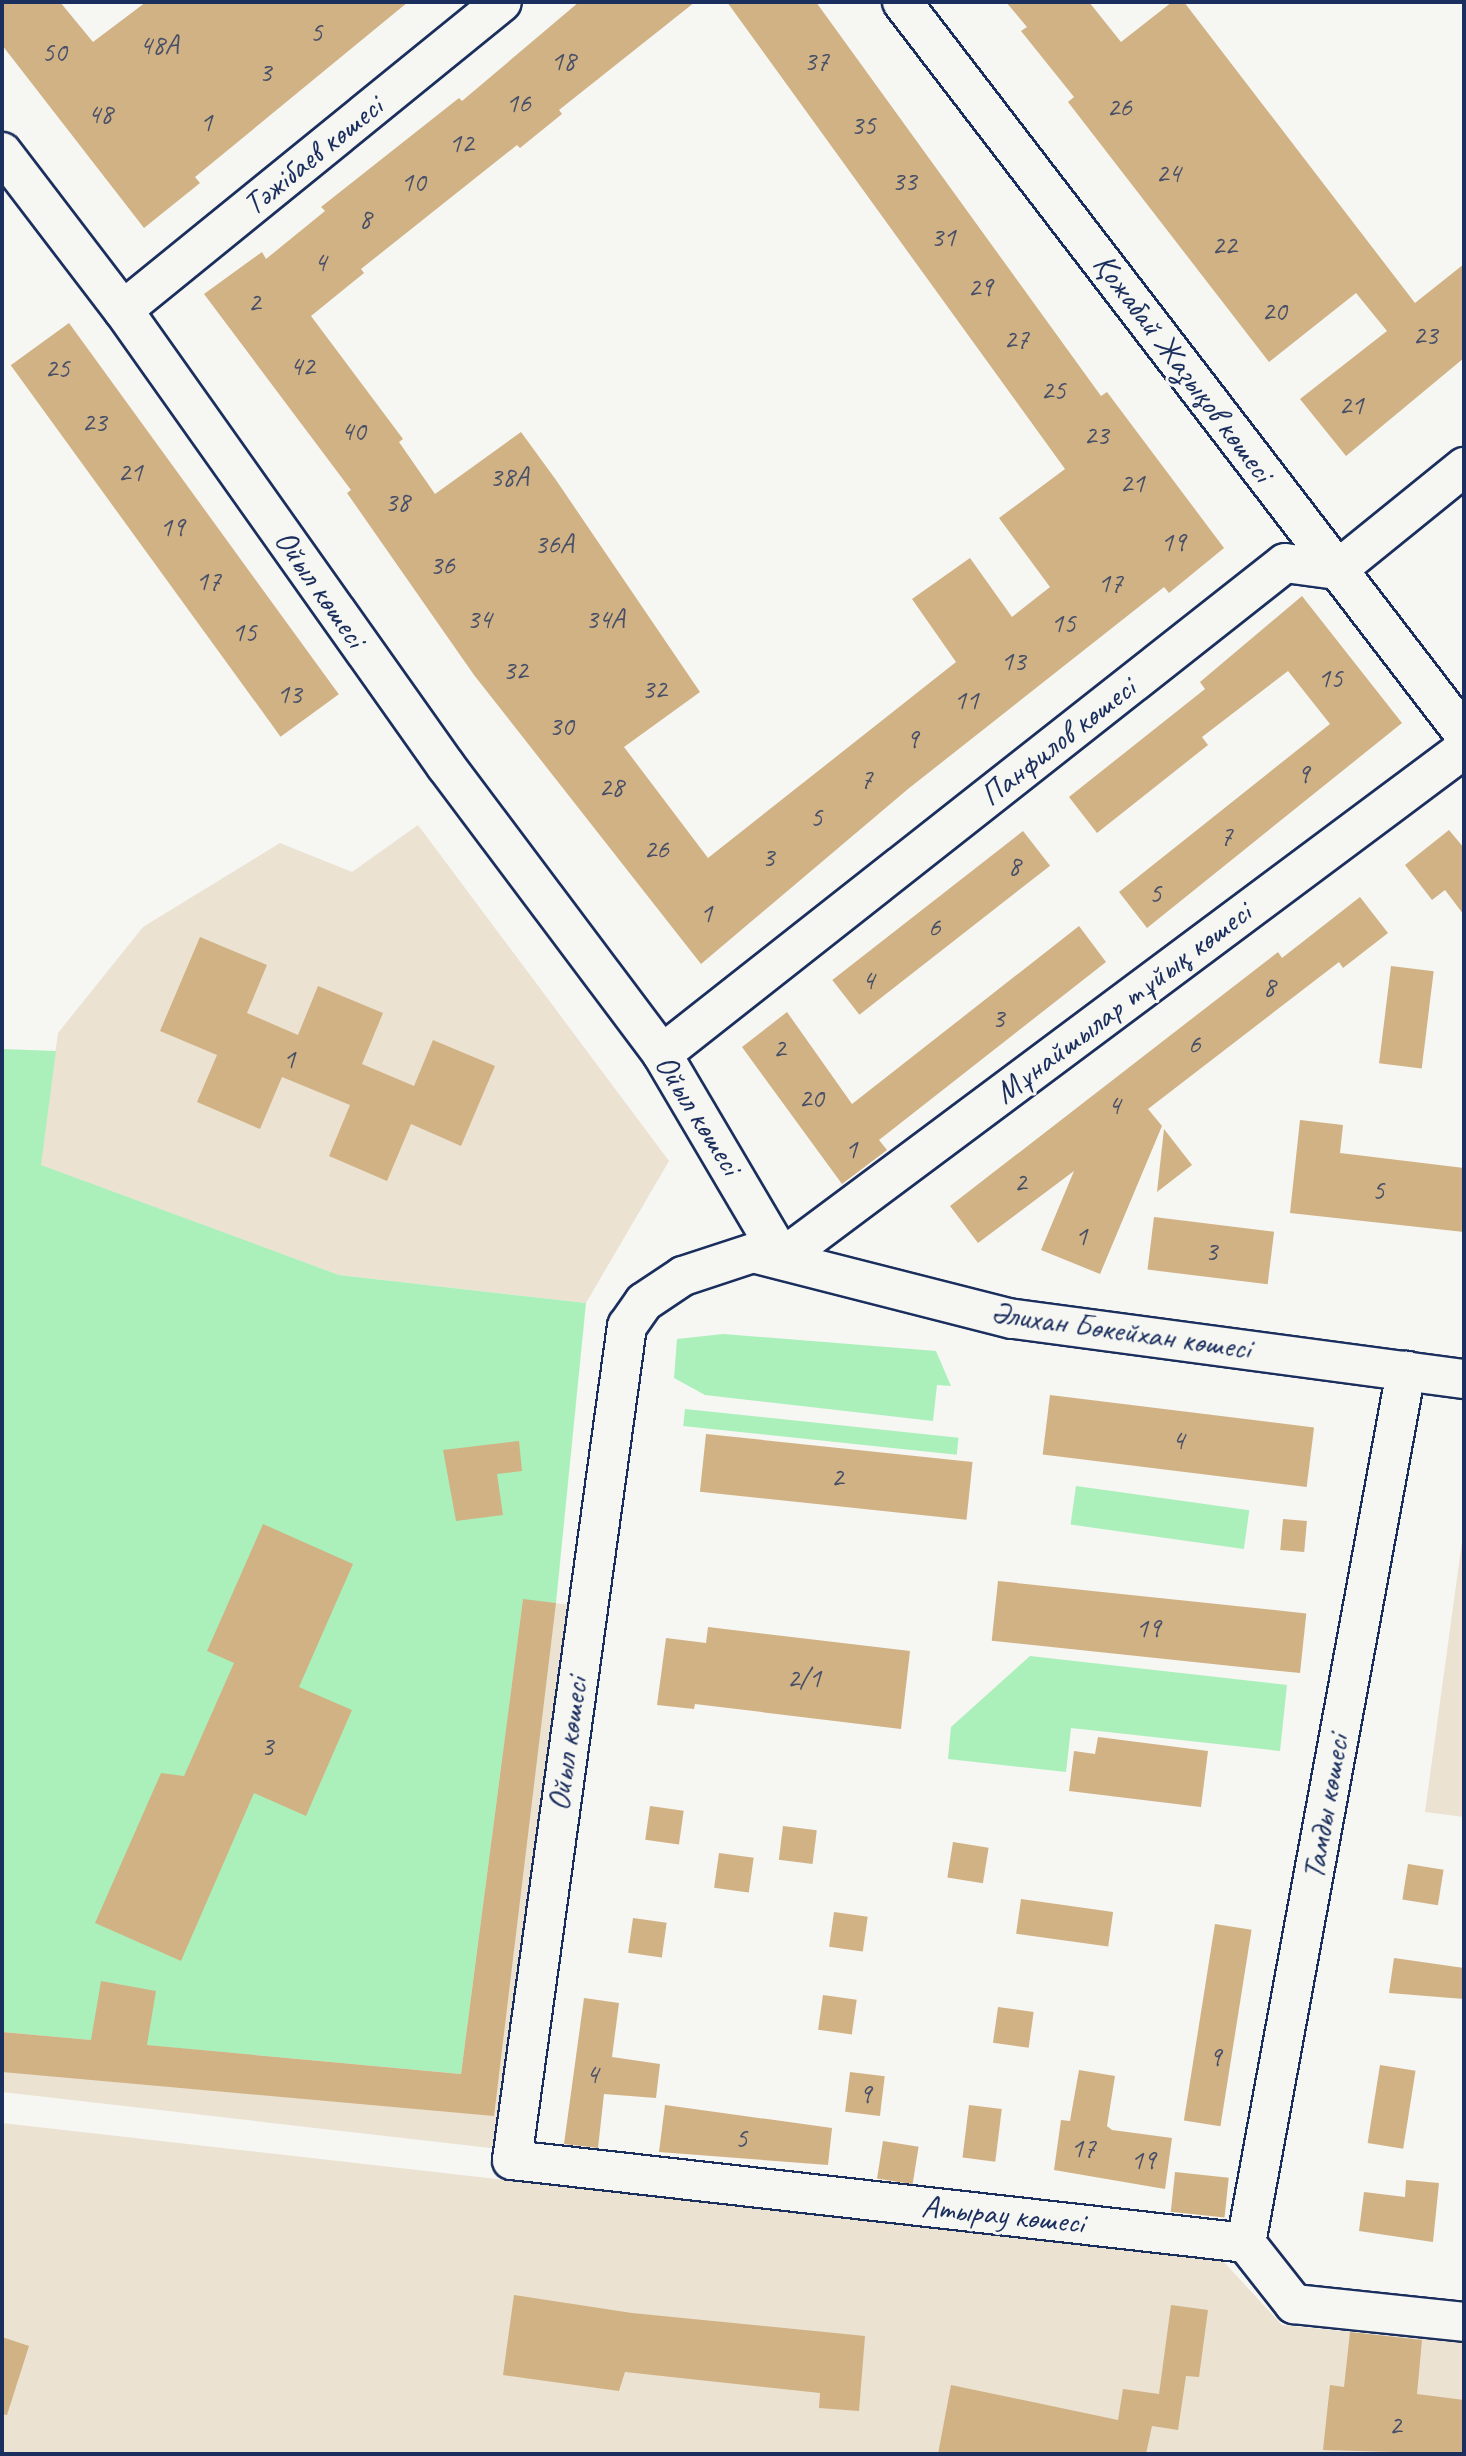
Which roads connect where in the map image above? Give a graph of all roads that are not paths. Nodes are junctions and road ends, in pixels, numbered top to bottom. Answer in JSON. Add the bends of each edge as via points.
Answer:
{"nodes":[{"id":1,"x":502,"y":2,"type":"edge"},
{"id":2,"x":902,"y":2,"type":"edge"},
{"id":3,"x":2,"y":152,"type":"edge"},
{"id":4,"x":123,"y":310,"type":"junction"},
{"id":5,"x":1464,"y":467,"type":"edge"},
{"id":6,"x":1337,"y":570,"type":"junction"},
{"id":7,"x":1464,"y":734,"type":"edge"},
{"id":8,"x":1464,"y":749,"type":"edge"},
{"id":9,"x":662,"y":1054,"type":"junction"},
{"id":10,"x":782,"y":1258,"type":"junction"},
{"id":11,"x":1406,"y":1371,"type":"junction"},
{"id":12,"x":1464,"y":1379,"type":"edge"},
{"id":13,"x":512,"y":2160,"type":"joint"},
{"id":14,"x":1246,"y":2243,"type":"junction"},
{"id":15,"x":1464,"y":2322,"type":"edge"}],
"edges":[{"from":1,"to":4,"type":"street","name":"Тәжібаев көшесі"},
{"from":2,"to":6,"type":"street","name":"Қожабай Жазықов көшесі"},
{"from":3,"to":4,"type":"street","name":"Ойыл көшесі"},
{"from":4,"to":9,"type":"street","name":"Ойыл көшесі","via":[[446,766]]},
{"from":5,"to":6,"type":"street"},
{"from":6,"to":7,"type":"street","name":"Қожабай Жазықов көшесі"},
{"from":6,"to":9,"type":"street","name":"Панфилов көшесі","via":[[1285,563]]},
{"from":8,"to":10,"type":"street","name":"Мұнайшылар тұйық көшесі"},
{"from":9,"to":10,"type":"street","name":"Ойыл көшесі"},
{"from":10,"to":11,"type":"street","name":"Әлихан Бөкейхан көшесі","via":[[1012,1319]]},
{"from":10,"to":13,"type":"street","name":"Ойыл көшесі","via":[[753,1253],[683,1276],[644,1302],[627,1326]]},
{"from":11,"to":12,"type":"street","name":"Әлихан Бөкейхан көшесі"},
{"from":11,"to":14,"type":"street","name":"Тамды көшесі"},
{"from":13,"to":14,"type":"street","name":"Атырау көшесі"},
{"from":14,"to":15,"type":"street","via":[[1294,2304]]}]}
